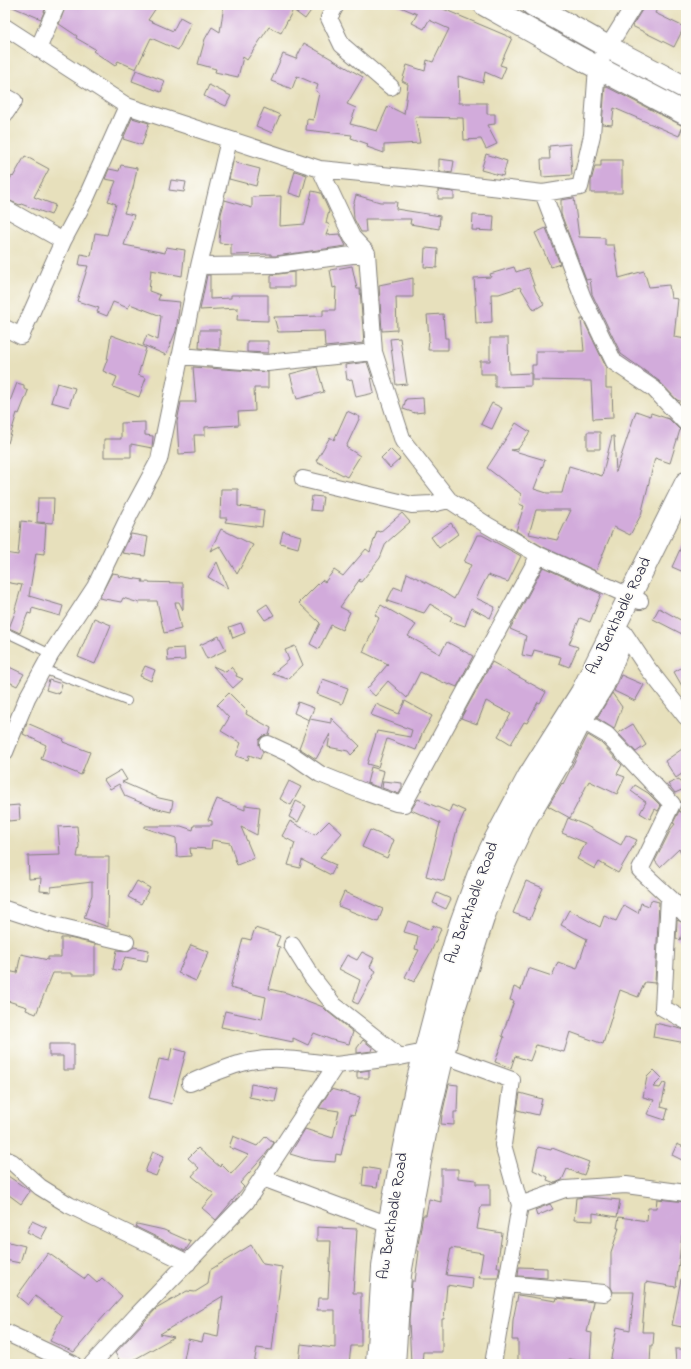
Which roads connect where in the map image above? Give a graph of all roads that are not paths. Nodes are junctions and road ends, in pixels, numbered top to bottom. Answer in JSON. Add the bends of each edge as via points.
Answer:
{"nodes":[{"id":1,"x":57,"y":5,"type":"edge"},
{"id":2,"x":336,"y":5,"type":"edge"},
{"id":3,"x":486,"y":5,"type":"edge"},
{"id":4,"x":533,"y":5,"type":"edge"},
{"id":5,"x":634,"y":5,"type":"edge"},
{"id":6,"x":5,"y":27,"type":"edge"},
{"id":7,"x":608,"y":47,"type":"junction"},
{"id":8,"x":38,"y":49,"type":"junction"},
{"id":9,"x":597,"y":67,"type":"junction"},
{"id":10,"x":391,"y":87,"type":"dead end"},
{"id":11,"x":686,"y":88,"type":"edge"},
{"id":12,"x":5,"y":96,"type":"edge"},
{"id":13,"x":127,"y":106,"type":"junction"},
{"id":14,"x":5,"y":114,"type":"edge"},
{"id":15,"x":686,"y":114,"type":"edge"},
{"id":16,"x":229,"y":140,"type":"junction"},
{"id":17,"x":320,"y":169,"type":"junction"},
{"id":18,"x":543,"y":193,"type":"junction"},
{"id":19,"x":5,"y":208,"type":"edge"},
{"id":20,"x":63,"y":241,"type":"junction"},
{"id":21,"x":367,"y":253,"type":"junction"},
{"id":22,"x":199,"y":266,"type":"junction"},
{"id":23,"x":5,"y":328,"type":"edge"},
{"id":24,"x":374,"y":352,"type":"junction"},
{"id":25,"x":180,"y":356,"type":"junction"},
{"id":26,"x":686,"y":423,"type":"edge"},
{"id":27,"x":304,"y":479,"type":"dead end"},
{"id":28,"x":686,"y":483,"type":"edge"},
{"id":29,"x":449,"y":500,"type":"junction"},
{"id":30,"x":686,"y":513,"type":"edge"},
{"id":31,"x":539,"y":555,"type":"junction"},
{"id":32,"x":634,"y":598,"type":"junction"},
{"id":33,"x":619,"y":630,"type":"junction"},
{"id":34,"x":5,"y":632,"type":"edge"},
{"id":35,"x":51,"y":654,"type":"junction"},
{"id":36,"x":43,"y":669,"type":"junction"},
{"id":37,"x":127,"y":701,"type":"dead end"},
{"id":38,"x":686,"y":717,"type":"edge"},
{"id":39,"x":581,"y":720,"type":"junction"},
{"id":40,"x":268,"y":744,"type":"dead end"},
{"id":41,"x":5,"y":752,"type":"edge"},
{"id":42,"x":669,"y":897,"type":"junction"},
{"id":43,"x":5,"y":909,"type":"edge"},
{"id":44,"x":686,"y":915,"type":"edge"},
{"id":45,"x":126,"y":942,"type":"dead end"},
{"id":46,"x":292,"y":945,"type":"dead end"},
{"id":47,"x":686,"y":1021,"type":"edge"},
{"id":48,"x":434,"y":1053,"type":"junction"},
{"id":49,"x":400,"y":1057,"type":"junction"},
{"id":50,"x":336,"y":1065,"type":"junction"},
{"id":51,"x":190,"y":1083,"type":"dead end"},
{"id":52,"x":5,"y":1159,"type":"edge"},
{"id":53,"x":263,"y":1178,"type":"junction"},
{"id":54,"x":686,"y":1193,"type":"edge"},
{"id":55,"x":520,"y":1205,"type":"junction"},
{"id":56,"x":389,"y":1225,"type":"junction"},
{"id":57,"x":188,"y":1264,"type":"junction"},
{"id":58,"x":506,"y":1284,"type":"junction"},
{"id":59,"x":604,"y":1293,"type":"dead end"},
{"id":60,"x":5,"y":1332,"type":"edge"},
{"id":61,"x":74,"y":1364,"type":"edge"},
{"id":62,"x":92,"y":1364,"type":"edge"},
{"id":63,"x":377,"y":1364,"type":"edge"},
{"id":64,"x":394,"y":1364,"type":"edge"},
{"id":65,"x":493,"y":1364,"type":"edge"}],
"edges":[{"from":1,"to":8,"type":"street"},
{"from":2,"to":10,"type":"street","via":[[329,18],[342,44]]},
{"from":3,"to":9,"type":"main road"},
{"from":4,"to":7,"type":"main road"},
{"from":5,"to":7,"type":"street"},
{"from":6,"to":8,"type":"street"},
{"from":7,"to":9,"type":"street"},
{"from":7,"to":11,"type":"main road"},
{"from":8,"to":13,"type":"street"},
{"from":9,"to":15,"type":"main road"},
{"from":9,"to":18,"type":"street","via":[[592,135],[580,187]]},
{"from":12,"to":14,"type":"street","via":[[14,101]]},
{"from":13,"to":16,"type":"street"},
{"from":13,"to":20,"type":"street","via":[[86,198]]},
{"from":16,"to":17,"type":"street"},
{"from":16,"to":22,"type":"street"},
{"from":17,"to":18,"type":"street"},
{"from":17,"to":21,"type":"street","via":[[352,238]]},
{"from":18,"to":26,"type":"street","via":[[583,298],[614,362],[654,388]]},
{"from":19,"to":20,"type":"street"},
{"from":20,"to":23,"type":"street","via":[[21,336]]},
{"from":21,"to":22,"type":"street","via":[[277,265]]},
{"from":21,"to":24,"type":"street"},
{"from":22,"to":25,"type":"street"},
{"from":24,"to":25,"type":"street","via":[[267,363]]},
{"from":24,"to":29,"type":"street","via":[[403,441]]},
{"from":25,"to":35,"type":"street","via":[[159,460],[95,587]]},
{"from":27,"to":29,"type":"street","via":[[412,505]]},
{"from":28,"to":32,"type":"main road","name":"Aw Berkhadle Road"},
{"from":29,"to":31,"type":"street"},
{"from":30,"to":32,"type":"main road","name":"Aw Berkhadle Road"},
{"from":31,"to":32,"type":"street"},
{"from":31,"to":40,"type":"street","via":[[404,804],[367,793],[320,774],[294,756]]},
{"from":32,"to":33,"type":"main road","name":"Aw Berkhadle Road"},
{"from":33,"to":38,"type":"street"},
{"from":33,"to":39,"type":"main road","name":"Aw Berkhadle Road","via":[[603,685]]},
{"from":33,"to":48,"type":"main road","name":"Aw Berkhadle Road","via":[[529,776],[494,842],[461,923]]},
{"from":34,"to":35,"type":"lane"},
{"from":35,"to":36,"type":"street"},
{"from":36,"to":37,"type":"lane"},
{"from":36,"to":41,"type":"street","via":[[27,698]]},
{"from":39,"to":42,"type":"street","via":[[606,735],[672,804],[640,870]]},
{"from":39,"to":48,"type":"main road","name":"Aw Berkhadle Road","via":[[523,824],[502,869],[484,915],[453,1012]]},
{"from":42,"to":44,"type":"street"},
{"from":42,"to":47,"type":"street","via":[[663,1008]]},
{"from":43,"to":45,"type":"street","via":[[54,925]]},
{"from":46,"to":49,"type":"street","via":[[334,1005]]},
{"from":48,"to":49,"type":"street"},
{"from":48,"to":55,"type":"street","via":[[512,1080],[503,1145]]},
{"from":48,"to":56,"type":"main road","name":"Aw Berkhadle Road","via":[[418,1079]]},
{"from":48,"to":64,"type":"main road","name":"Aw Berkhadle Road","via":[[427,1123],[400,1275]]},
{"from":49,"to":50,"type":"street"},
{"from":50,"to":51,"type":"street","via":[[297,1060],[260,1060],[239,1063]]},
{"from":50,"to":53,"type":"street"},
{"from":52,"to":57,"type":"street","via":[[12,1162],[40,1187],[69,1205]]},
{"from":53,"to":56,"type":"street"},
{"from":53,"to":57,"type":"street","via":[[246,1202]]},
{"from":54,"to":55,"type":"street","via":[[626,1185],[565,1190]]},
{"from":55,"to":58,"type":"street"},
{"from":56,"to":63,"type":"main road","name":"Aw Berkhadle Road","via":[[383,1267]]},
{"from":57,"to":62,"type":"street"},
{"from":58,"to":59,"type":"street"},
{"from":58,"to":65,"type":"street"},
{"from":60,"to":61,"type":"street"}]}
